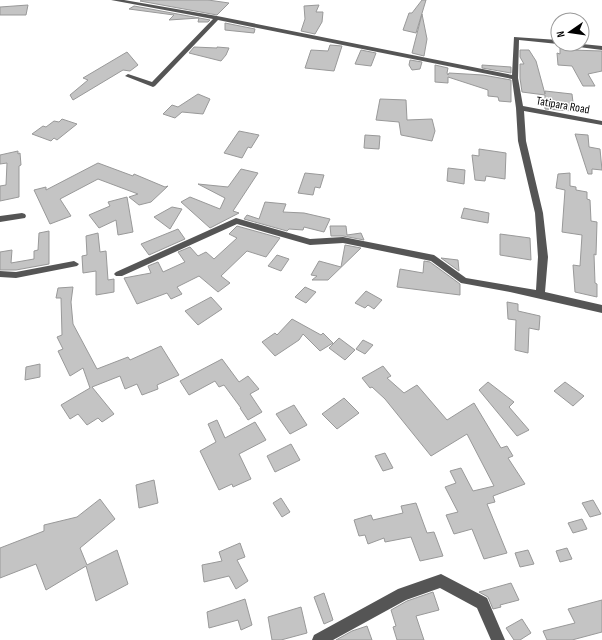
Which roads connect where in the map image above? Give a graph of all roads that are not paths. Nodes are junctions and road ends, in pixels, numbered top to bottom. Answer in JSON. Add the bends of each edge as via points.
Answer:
{"nodes":[{"id":1,"x":114,"y":0,"type":"edge"},
{"id":2,"x":217,"y":18,"type":"junction"},
{"id":3,"x":550,"y":41,"type":"edge"},
{"id":4,"x":590,"y":46,"type":"edge"},
{"id":5,"x":602,"y":48,"type":"edge"},
{"id":6,"x":128,"y":76,"type":"dead end"},
{"id":7,"x":515,"y":78,"type":"junction"},
{"id":8,"x":520,"y":108,"type":"junction"},
{"id":9,"x":602,"y":123,"type":"edge"},
{"id":10,"x":22,"y":216,"type":"dead end"},
{"id":11,"x":0,"y":219,"type":"edge"},
{"id":12,"x":74,"y":264,"type":"dead end"},
{"id":13,"x":0,"y":274,"type":"edge"},
{"id":14,"x":119,"y":274,"type":"dead end"},
{"id":15,"x":540,"y":295,"type":"junction"},
{"id":16,"x":602,"y":309,"type":"edge"},
{"id":17,"x":319,"y":640,"type":"edge"},
{"id":18,"x":498,"y":640,"type":"edge"}],
"edges":[{"from":1,"to":2,"type":"street"},
{"from":2,"to":6,"type":"street","via":[[153,85]]},
{"from":2,"to":7,"type":"street"},
{"from":3,"to":7,"type":"street","via":[[516,38]]},
{"from":4,"to":5,"type":"street"},
{"from":7,"to":8,"type":"street"},
{"from":8,"to":9,"type":"street","name":"Tatipara Road"},
{"from":8,"to":15,"type":"street","via":[[522,141],[539,213],[543,257]]},
{"from":10,"to":11,"type":"street"},
{"from":12,"to":13,"type":"street","via":[[16,275]]},
{"from":14,"to":15,"type":"street","via":[[236,221],[310,242],[343,240],[434,258],[464,281]]},
{"from":15,"to":16,"type":"street"},
{"from":17,"to":18,"type":"street","via":[[403,594],[441,581],[482,603]]}]}
